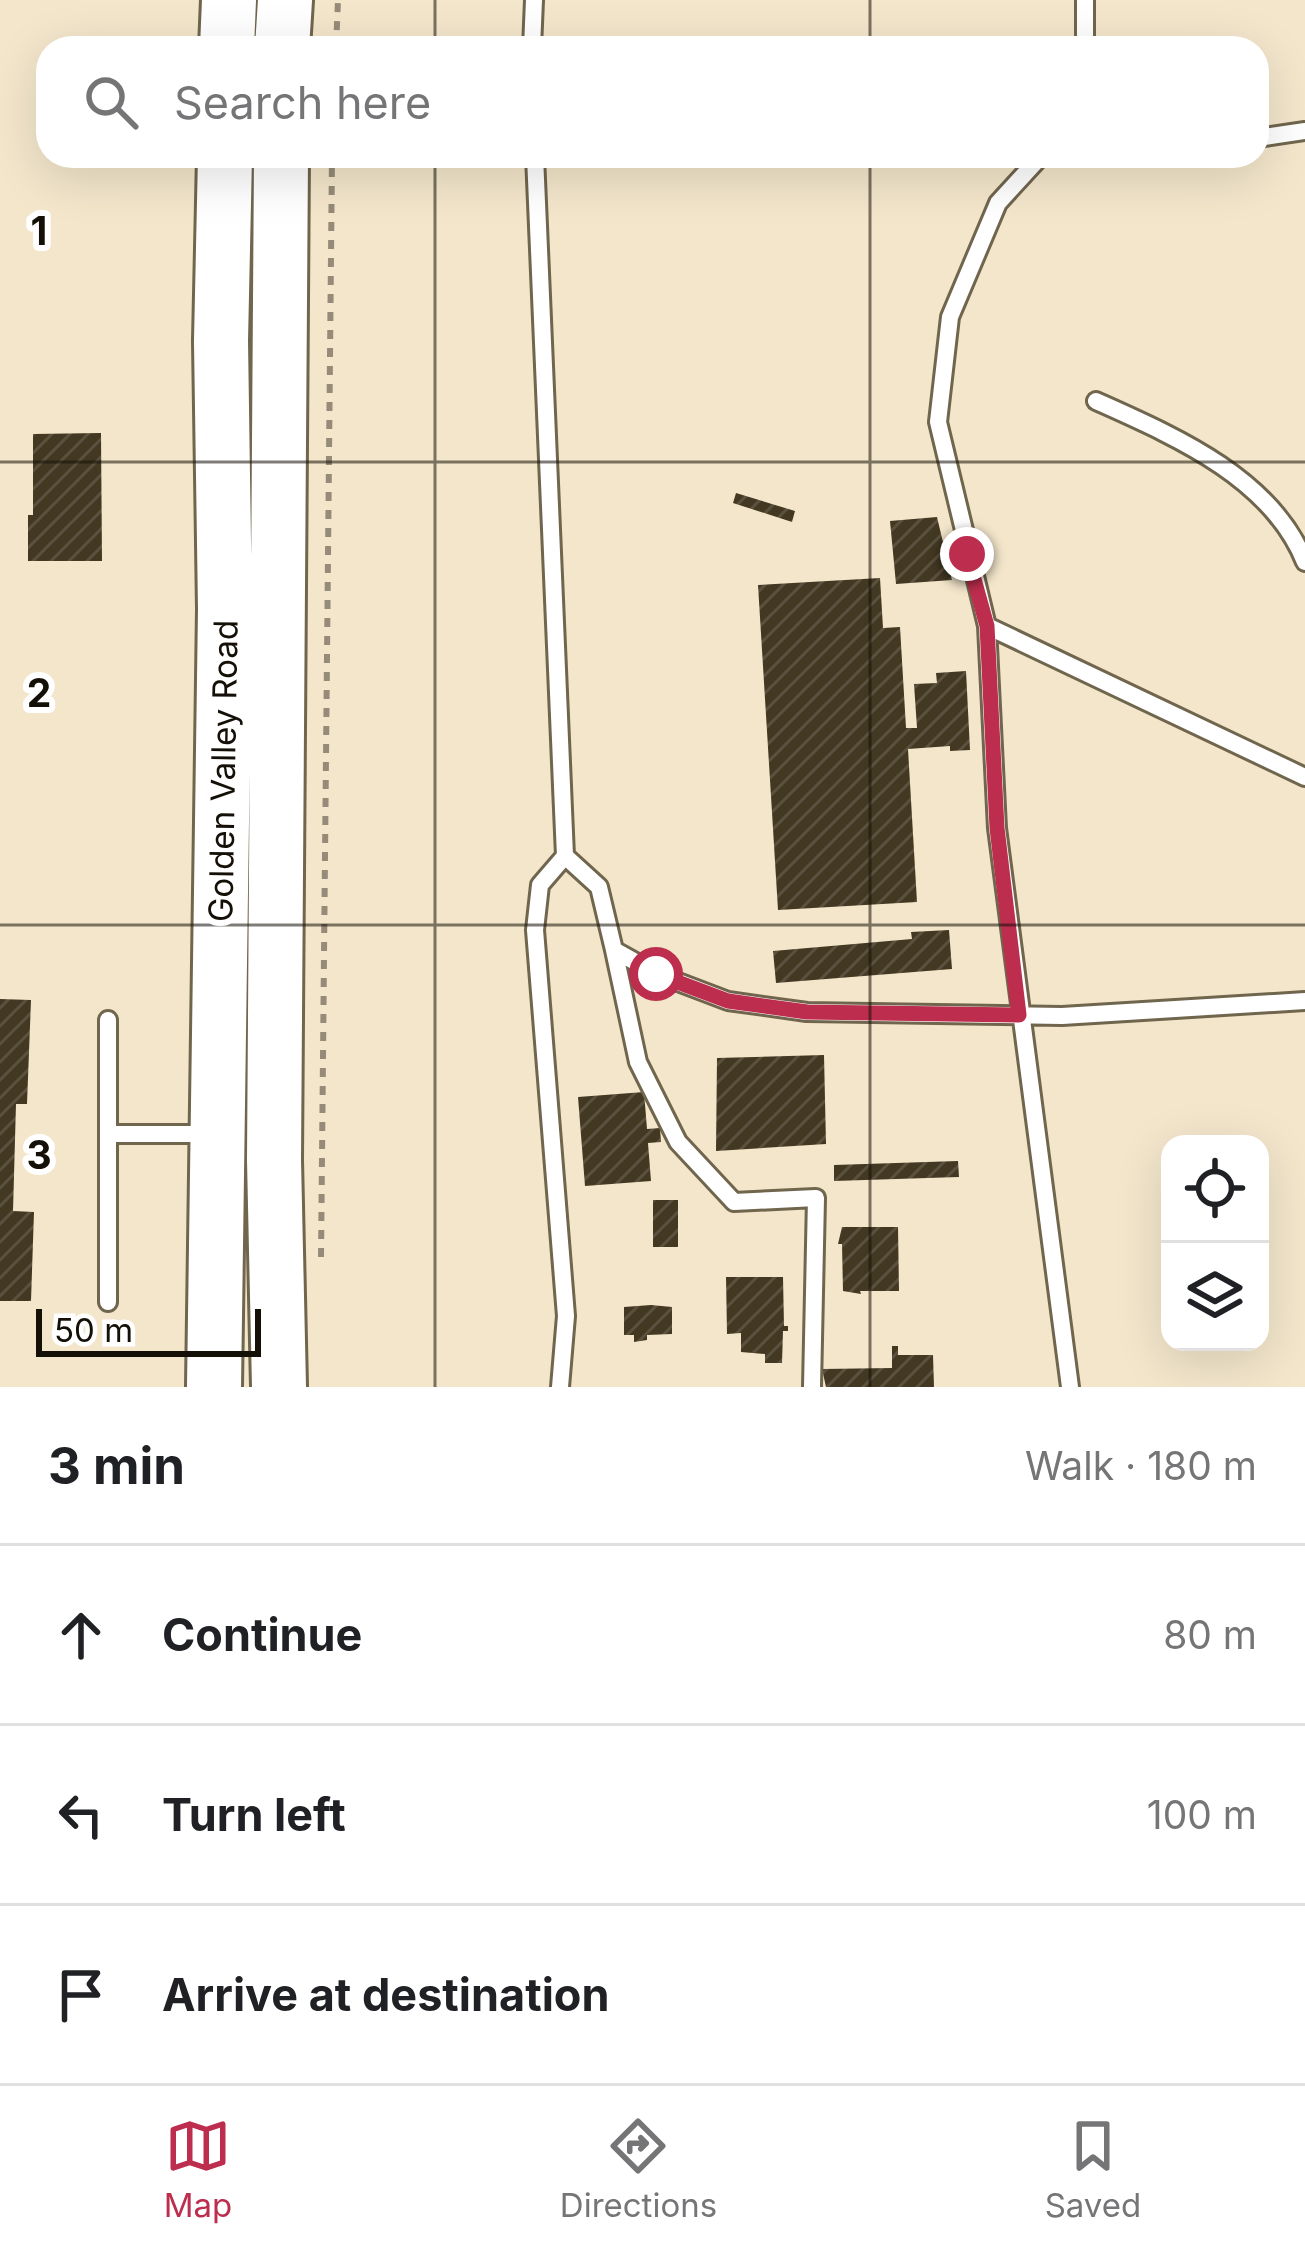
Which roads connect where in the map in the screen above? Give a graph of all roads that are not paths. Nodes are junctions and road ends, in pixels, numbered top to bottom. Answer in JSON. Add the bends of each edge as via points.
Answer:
{"nodes":[{"id":1,"x":229,"y":0,"type":"edge"},
{"id":2,"x":285,"y":0,"type":"edge"},
{"id":3,"x":534,"y":0,"type":"edge"},
{"id":4,"x":1085,"y":0,"type":"edge"},
{"id":5,"x":228,"y":36,"type":"edge"},
{"id":6,"x":283,"y":36,"type":"edge"},
{"id":7,"x":532,"y":36,"type":"edge"},
{"id":8,"x":1085,"y":36,"type":"edge"},
{"id":9,"x":1305,"y":131,"type":"edge"},
{"id":10,"x":1269,"y":136,"type":"edge"},
{"id":11,"x":225,"y":168,"type":"edge"},
{"id":12,"x":281,"y":168,"type":"edge"},
{"id":13,"x":536,"y":168,"type":"edge"},
{"id":14,"x":1030,"y":168,"type":"edge"},
{"id":15,"x":1096,"y":401,"type":"dead end"},
{"id":16,"x":1305,"y":562,"type":"edge"},
{"id":17,"x":987,"y":626,"type":"junction"},
{"id":18,"x":1305,"y":777,"type":"edge"},
{"id":19,"x":565,"y":856,"type":"junction"},
{"id":20,"x":614,"y":950,"type":"junction"},
{"id":21,"x":1305,"y":1001,"type":"edge"},
{"id":22,"x":1019,"y":1015,"type":"junction"},
{"id":23,"x":108,"y":1020,"type":"dead end"},
{"id":24,"x":108,"y":1134,"type":"junction"},
{"id":25,"x":219,"y":1134,"type":"junction"},
{"id":26,"x":108,"y":1302,"type":"dead end"},
{"id":27,"x":214,"y":1387,"type":"edge"},
{"id":28,"x":279,"y":1387,"type":"edge"},
{"id":29,"x":560,"y":1387,"type":"edge"},
{"id":30,"x":812,"y":1387,"type":"edge"},
{"id":31,"x":1070,"y":1387,"type":"edge"}],
"edges":[{"from":1,"to":5,"type":"main road"},
{"from":2,"to":6,"type":"main road"},
{"from":3,"to":7,"type":"lane"},
{"from":4,"to":8,"type":"lane"},
{"from":9,"to":10,"type":"lane"},
{"from":11,"to":25,"type":"main road","name":"Golden Valley Road"},
{"from":12,"to":28,"type":"main road","name":"Golden Valley Road"},
{"from":13,"to":19,"type":"lane"},
{"from":14,"to":17,"type":"lane","via":[[998,203],[950,317],[938,422]]},
{"from":15,"to":16,"type":"lane","via":[[1178,438],[1258,494]]},
{"from":17,"to":18,"type":"lane"},
{"from":17,"to":22,"type":"lane","via":[[997,828]]},
{"from":19,"to":20,"type":"lane","via":[[599,887]]},
{"from":19,"to":29,"type":"lane","via":[[540,885],[535,930],[566,1316]]},
{"from":20,"to":22,"type":"lane","via":[[728,1001],[807,1012]]},
{"from":20,"to":30,"type":"lane","via":[[638,1062],[678,1142],[734,1202],[816,1198]]},
{"from":21,"to":22,"type":"lane"},
{"from":22,"to":31,"type":"lane"},
{"from":23,"to":24,"type":"lane"},
{"from":24,"to":25,"type":"lane"},
{"from":24,"to":26,"type":"lane"},
{"from":25,"to":27,"type":"main road","name":"Golden Valley Road"}]}
